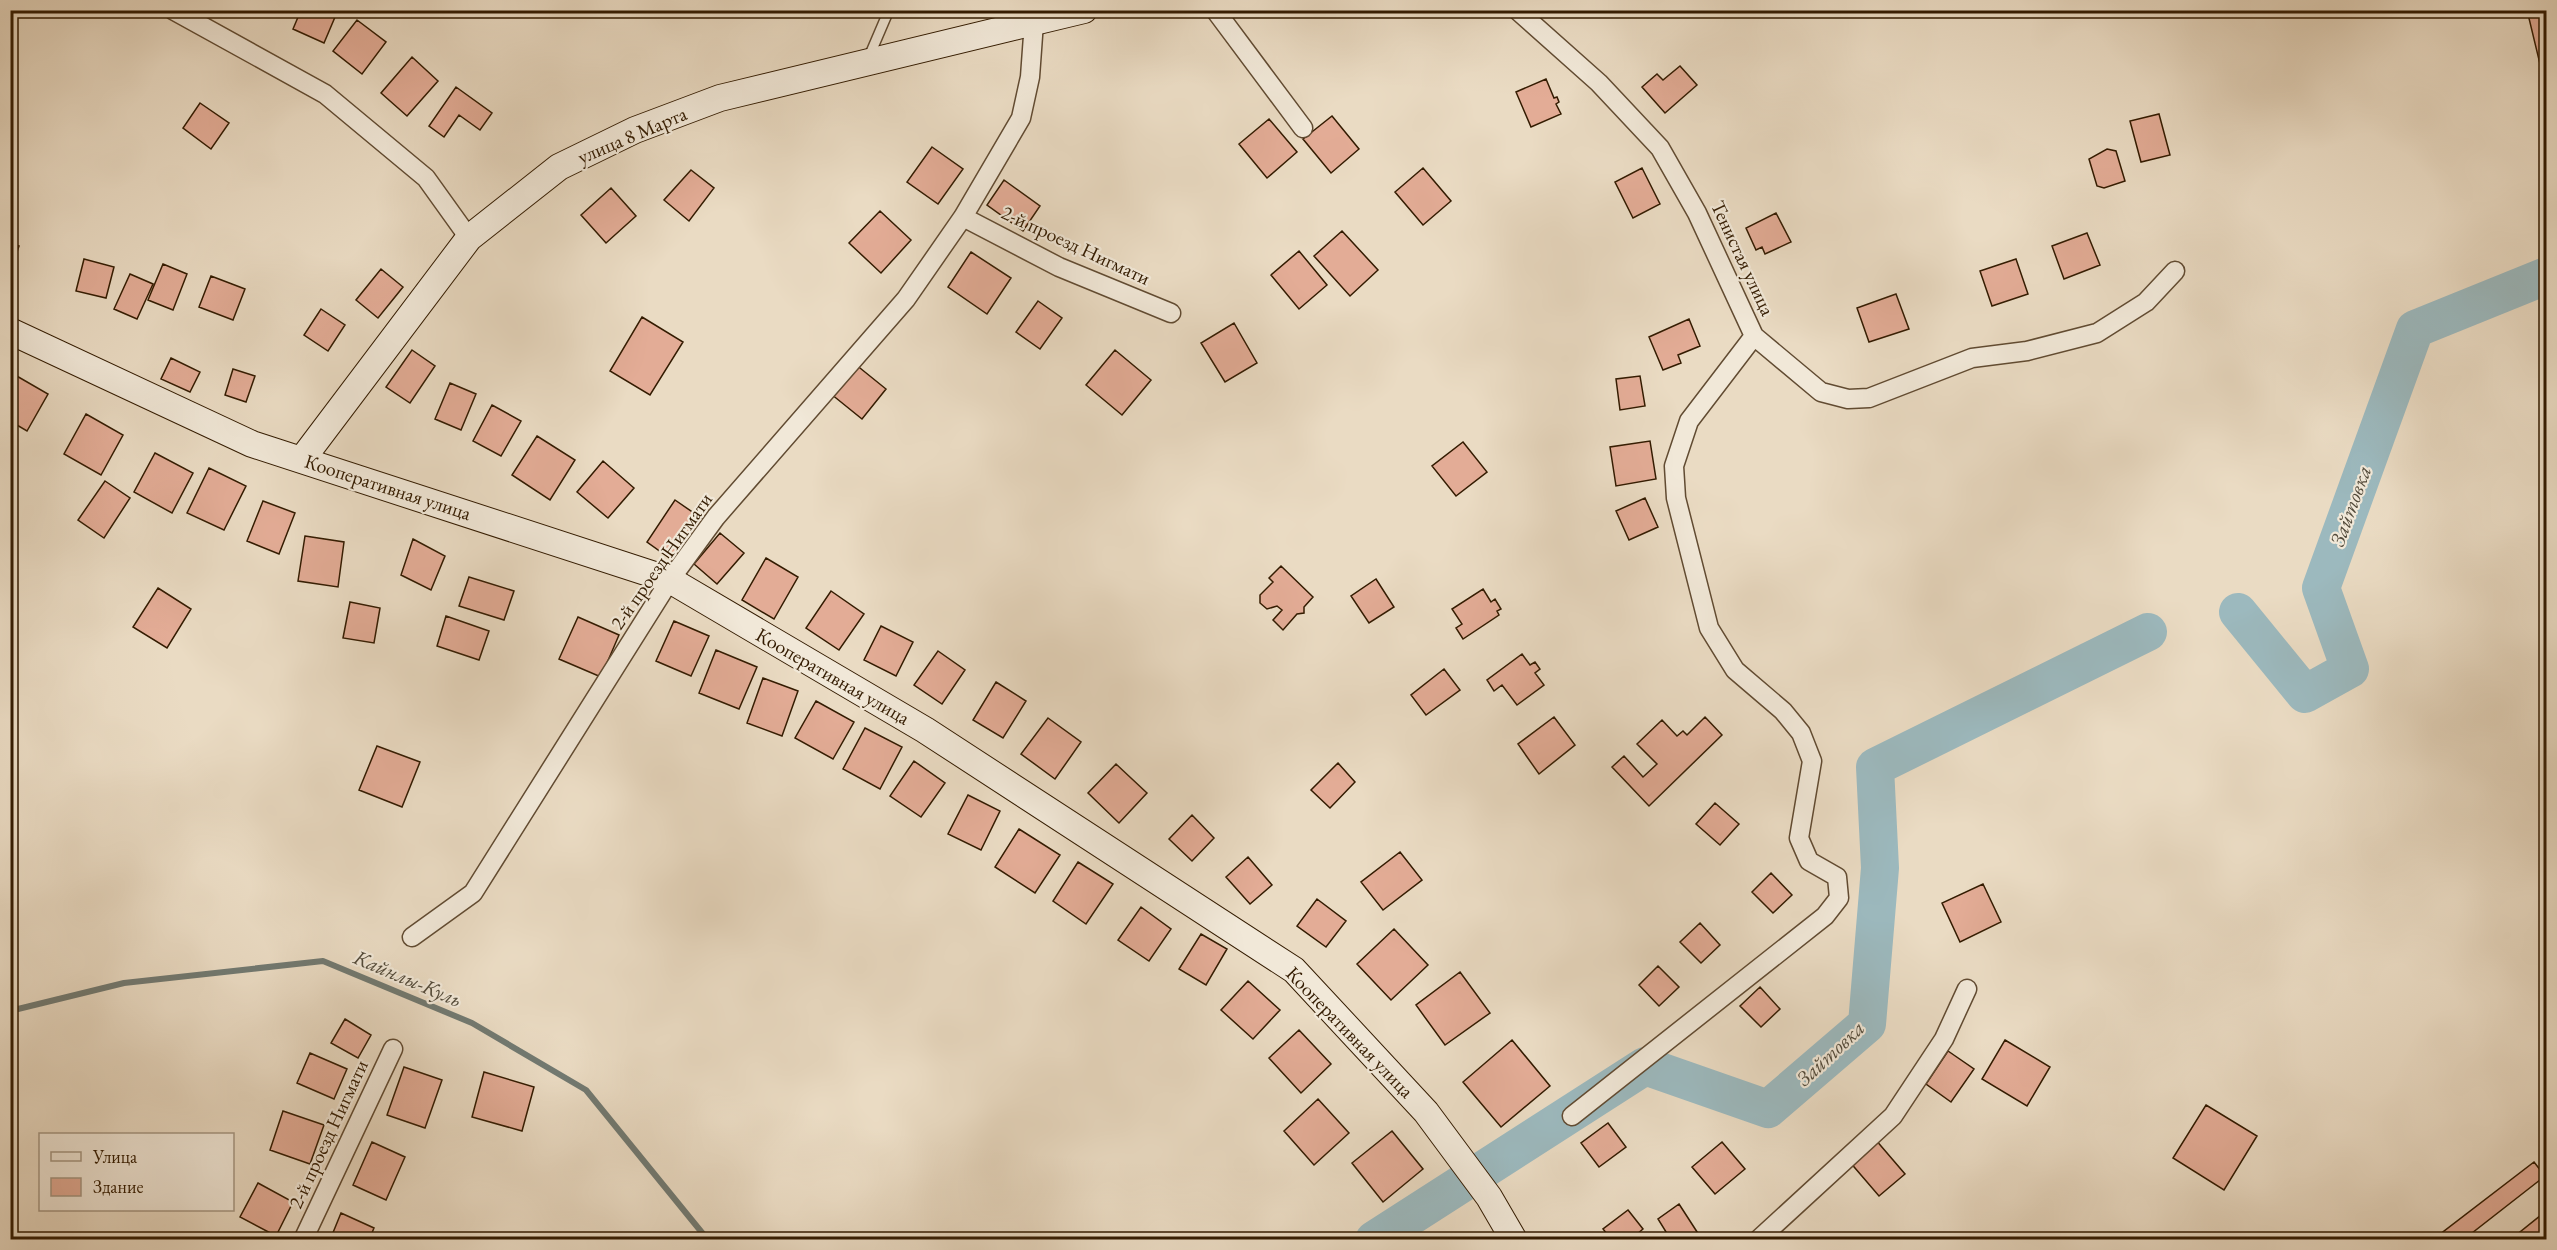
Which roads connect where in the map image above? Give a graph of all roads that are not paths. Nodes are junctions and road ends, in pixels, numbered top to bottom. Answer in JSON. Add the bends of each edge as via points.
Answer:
{"nodes":[{"id":1,"x":173,"y":10,"type":"edge"},
{"id":2,"x":889,"y":10,"type":"edge"},
{"id":3,"x":1084,"y":10,"type":"edge"},
{"id":4,"x":1215,"y":10,"type":"edge"},
{"id":5,"x":1517,"y":10,"type":"edge"},
{"id":6,"x":1028,"y":16,"type":"edge"},
{"id":7,"x":867,"y":62,"type":"junction"},
{"id":8,"x":1303,"y":128,"type":"dead end"},
{"id":9,"x":963,"y":217,"type":"junction"},
{"id":10,"x":469,"y":238,"type":"junction"},
{"id":11,"x":2175,"y":271,"type":"dead end"},
{"id":12,"x":1171,"y":312,"type":"dead end"},
{"id":13,"x":10,"y":331,"type":"edge"},
{"id":14,"x":1754,"y":336,"type":"junction"},
{"id":15,"x":303,"y":459,"type":"junction"},
{"id":16,"x":670,"y":580,"type":"junction"},
{"id":17,"x":412,"y":937,"type":"dead end"},
{"id":18,"x":1967,"y":989,"type":"dead end"},
{"id":19,"x":393,"y":1048,"type":"dead end"},
{"id":20,"x":1572,"y":1116,"type":"dead end"},
{"id":21,"x":303,"y":1239,"type":"edge"},
{"id":22,"x":1514,"y":1239,"type":"edge"},
{"id":23,"x":1758,"y":1239,"type":"edge"}],
"edges":[{"from":1,"to":10,"type":"street","via":[[325,94],[426,178]]},
{"from":2,"to":7,"type":"lane"},
{"from":3,"to":6,"type":"main road","name":"улица 8 Марта"},
{"from":4,"to":8,"type":"street"},
{"from":5,"to":14,"type":"street","name":"Тенистая улица","via":[[1599,83],[1660,148],[1698,213]]},
{"from":6,"to":7,"type":"main road","name":"улица 8 Марта"},
{"from":6,"to":9,"type":"street","name":"2-й проезд Нигмати","via":[[1030,77],[1021,118]]},
{"from":7,"to":10,"type":"main road","name":"улица 8 Марта","via":[[720,99],[635,130],[560,167]]},
{"from":9,"to":12,"type":"street","name":"2-й проезд Нигмати","via":[[1059,267]]},
{"from":9,"to":16,"type":"street","name":"2-й проезд Нигмати","via":[[906,299],[716,518]]},
{"from":10,"to":15,"type":"main road","name":"улица 8 Марта"},
{"from":11,"to":14,"type":"street","name":"Тенистая улица","via":[[2146,302],[2097,333],[2028,351],[1972,358],[1869,398],[1848,399],[1821,392]]},
{"from":13,"to":15,"type":"main road","name":"Кооперативная улица","via":[[252,444]]},
{"from":14,"to":20,"type":"street","via":[[1689,421],[1674,466],[1676,498],[1709,628],[1735,669],[1783,711],[1801,733],[1812,761],[1799,838],[1809,861],[1837,877],[1839,898],[1825,916]]},
{"from":15,"to":16,"type":"main road","name":"Кооперативная улица"},
{"from":16,"to":17,"type":"street","name":"2-й проезд Нигмати","via":[[473,893]]},
{"from":16,"to":22,"type":"main road","name":"Кооперативная улица","via":[[925,730],[1294,970],[1426,1113],[1489,1197]]},
{"from":18,"to":23,"type":"street","via":[[1944,1039],[1893,1116]]},
{"from":19,"to":21,"type":"street","name":"2-й проезд Нигмати"}]}
